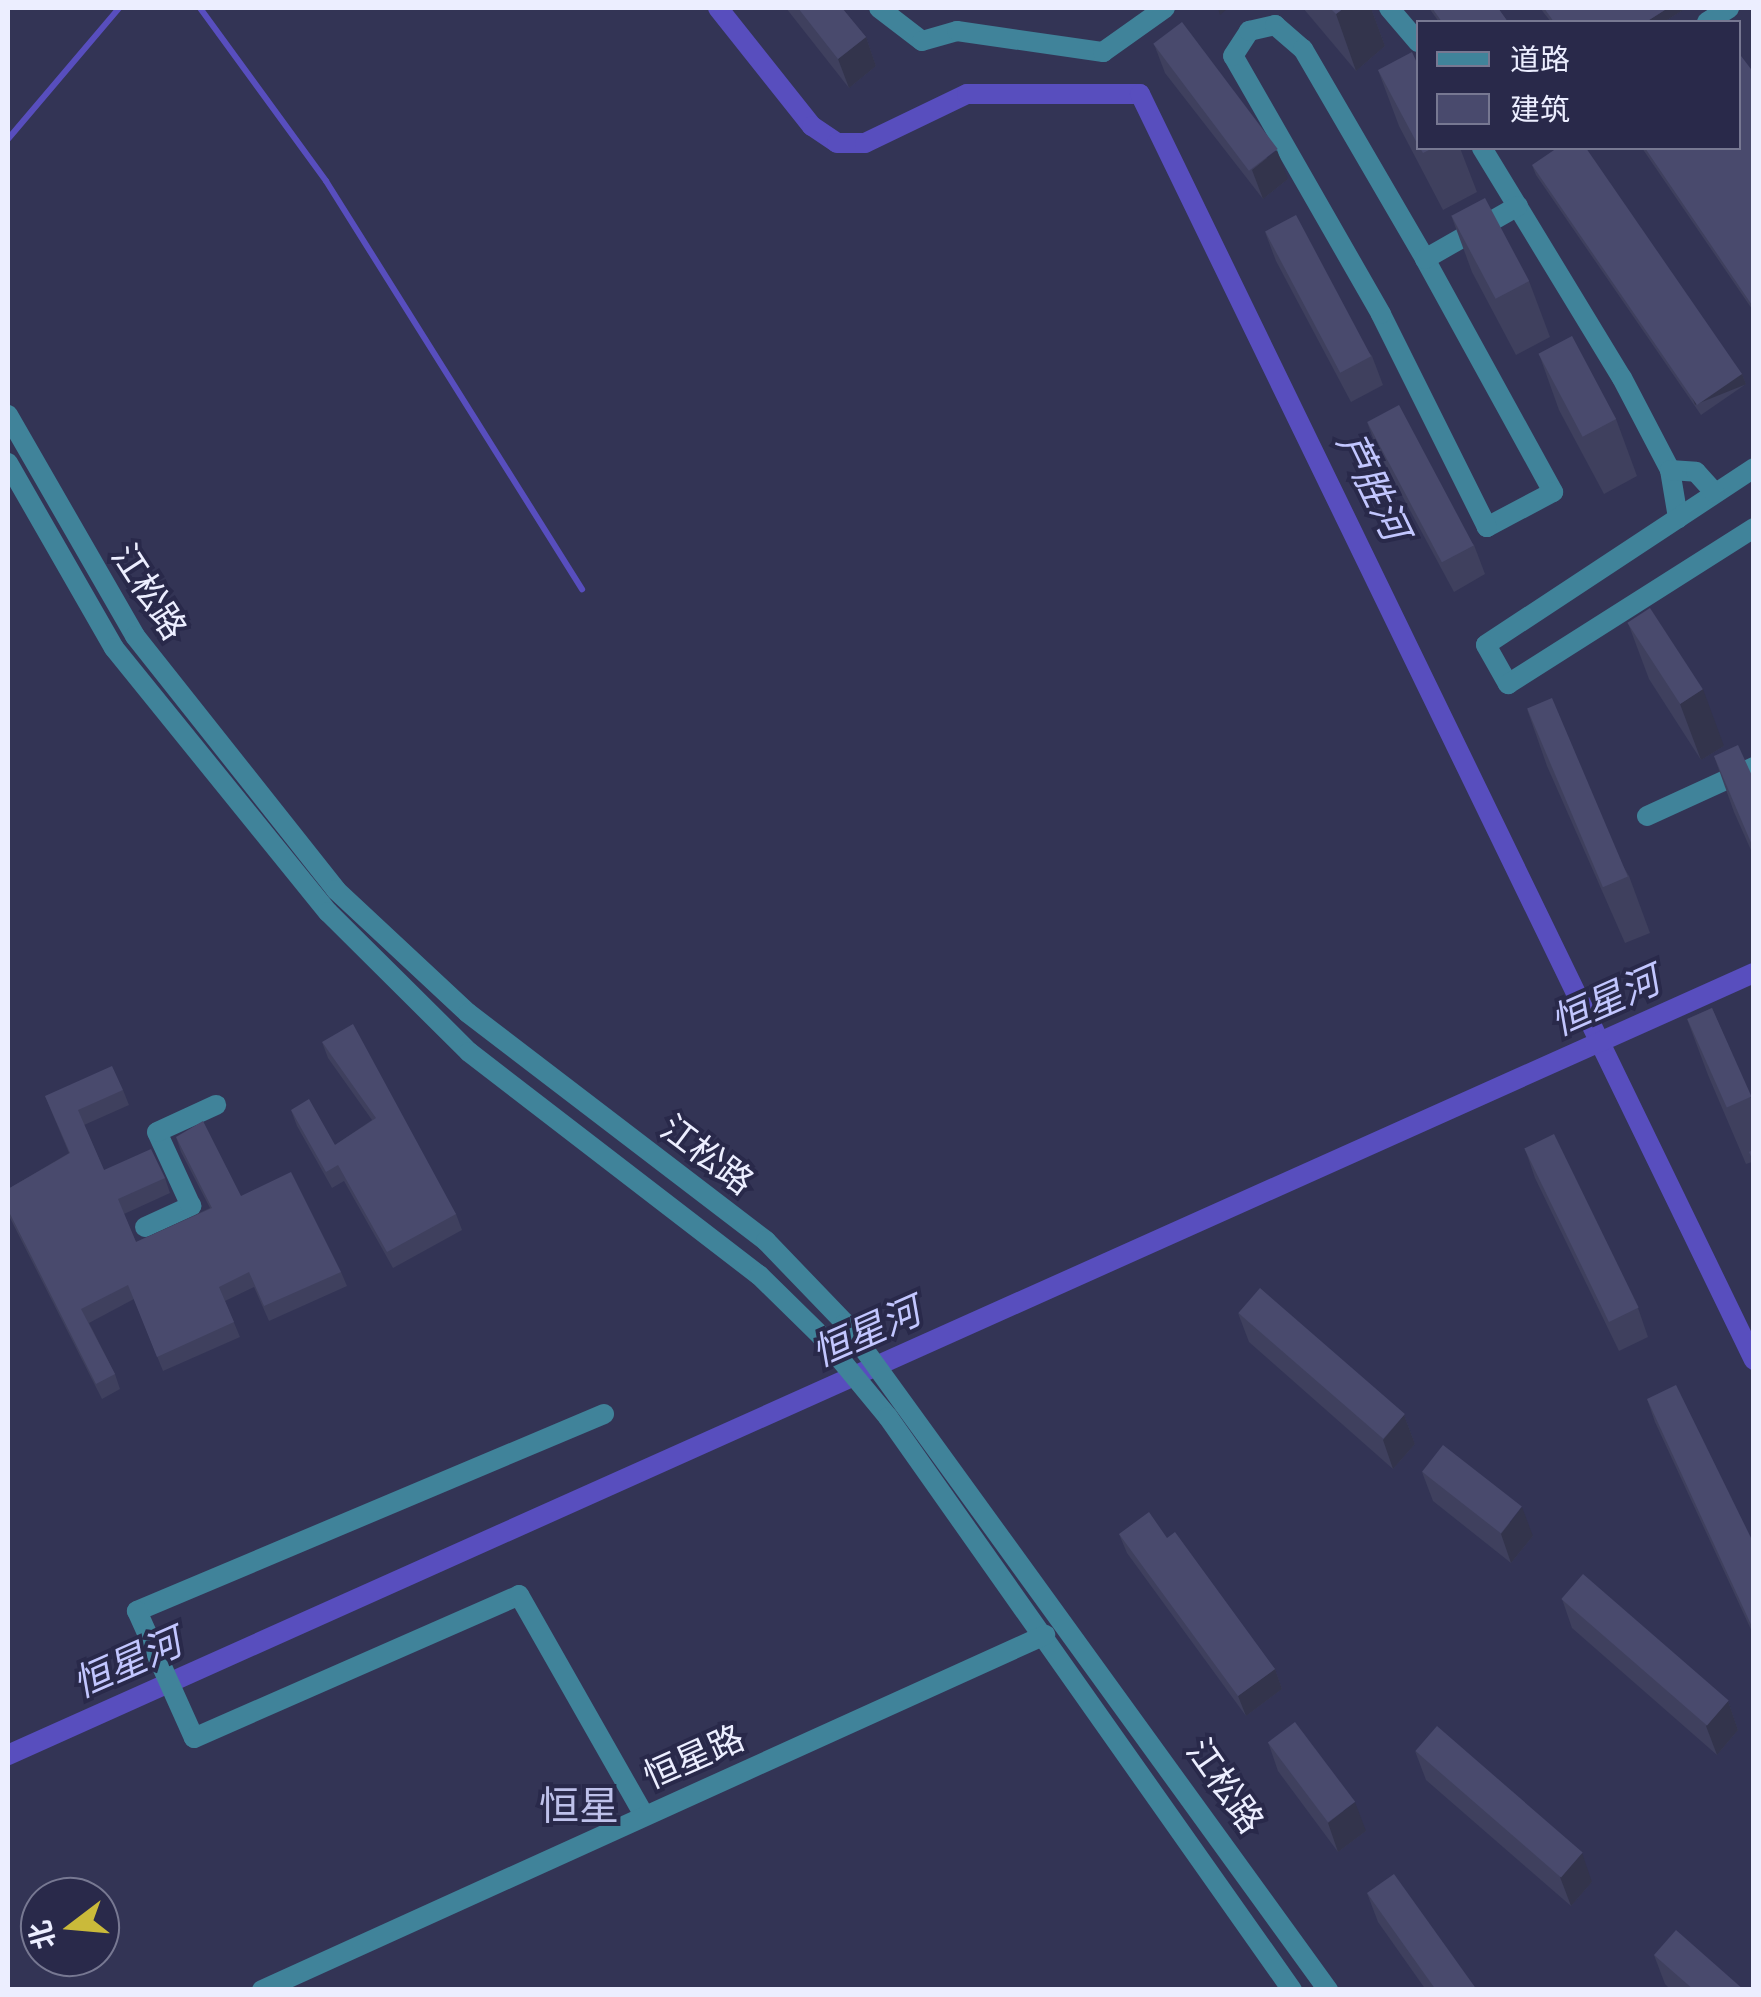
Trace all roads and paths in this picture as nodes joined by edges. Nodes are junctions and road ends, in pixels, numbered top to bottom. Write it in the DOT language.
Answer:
graph roads {
  1 [pos="878,8"];
  2 [pos="1165,8"];
  3 [pos="1390,8"];
  4 [pos="1416,40"];
  5 [pos="1491,150"];
  6 [pos="1518,206"];
  7 [pos="1425,258"];
  8 [pos="8,415"];
  9 [pos="14,468"];
  10 [pos="1754,468"];
  11 [pos="1670,470"];
  12 [pos="1716,493"];
  13 [pos="1678,518"];
  14 [pos="1754,528"];
  15 [pos="1754,767"];
  16 [pos="1647,816"];
  17 [pos="216,1105"];
  18 [pos="649,1152"];
  19 [pos="624,1174"];
  20 [pos="145,1226"];
  21 [pos="604,1414"];
  22 [pos="1045,1636"];
  23 [pos="644,1815"];
  24 [pos="262,1990"];
  25 [pos="1292,1990"];
  26 [pos="1328,1990"];
  1 -- 2 [label="street"];
  3 -- 4 [label="street"];
  5 -- 6 [label="street"];
  6 -- 7 [label="street"];
  6 -- 11 [label="street"];
  7 -- 7 [label="street"];
  8 -- 9 [label="street, 江松路"];
  9 -- 18 [label="street, 江松路"];
  9 -- 19 [label="street, 江松路"];
  10 -- 12 [label="street"];
  11 -- 12 [label="street"];
  11 -- 13 [label="street"];
  12 -- 13 [label="street"];
  13 -- 14 [label="street"];
  15 -- 16 [label="street"];
  17 -- 20 [label="street"];
  18 -- 19 [label="street"];
  18 -- 26 [label="street, 江松路"];
  19 -- 22 [label="street, 江松路"];
  21 -- 23 [label="street"];
  22 -- 23 [label="street, 恒星路"];
  22 -- 25 [label="street, 江松路"];
  23 -- 24 [label="street, 恒星路"];
}
